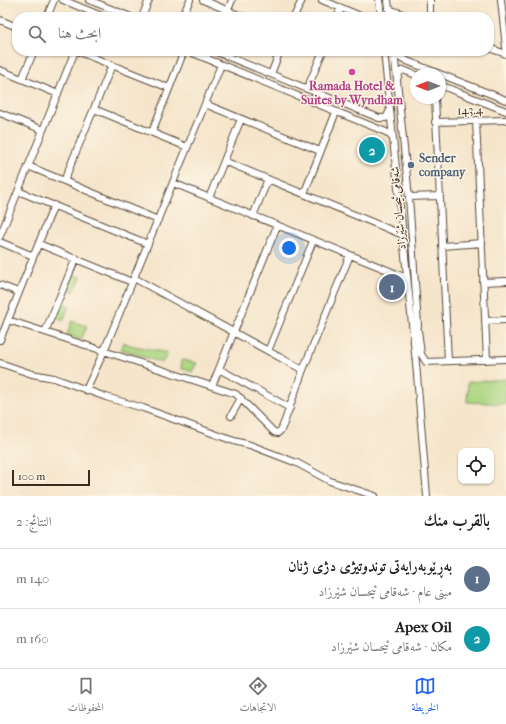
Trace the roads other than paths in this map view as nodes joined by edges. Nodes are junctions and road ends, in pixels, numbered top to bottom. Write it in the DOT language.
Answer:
graph roads {
  1 [pos="54,0"];
  2 [pos="63,0"];
  3 [pos="89,0"];
  4 [pos="150,0"];
  5 [pos="190,0"];
  6 [pos="203,0"];
  7 [pos="232,0"];
  8 [pos="302,0"];
  9 [pos="322,0"];
  10 [pos="379,0"];
  11 [pos="388,0"];
  12 [pos="430,0"];
  13 [pos="501,0"];
  14 [pos="341,8"];
  15 [pos="389,9"];
  16 [pos="228,10"];
  17 [pos="49,12"];
  18 [pos="86,12"];
  19 [pos="119,12"];
  20 [pos="144,12"];
  21 [pos="184,12"];
  22 [pos="232,12"];
  23 [pos="296,12"];
  24 [pos="339,12"];
  25 [pos="351,12"];
  26 [pos="380,12"];
  27 [pos="389,12"];
  28 [pos="397,12"];
  29 [pos="430,12"];
  30 [pos="0,20"];
  31 [pos="12,25"];
  32 [pos="506,48"];
  33 [pos="494,50"];
  34 [pos="506,54"];
  35 [pos="32,56"];
  36 [pos="74,56"];
  37 [pos="89,56"];
  38 [pos="182,56"];
  39 [pos="201,56"];
  40 [pos="226,56"];
  41 [pos="278,56"];
  42 [pos="321,56"];
  43 [pos="385,56"];
  44 [pos="395,56"];
  45 [pos="398,56"];
  46 [pos="206,58"];
  47 [pos="407,61"];
  48 [pos="112,65"];
  49 [pos="221,65"];
  50 [pos="0,70"];
  51 [pos="403,70"];
  52 [pos="410,73"];
  53 [pos="271,74"];
  54 [pos="22,79"];
  55 [pos="397,80"];
  56 [pos="446,87"];
  57 [pos="169,88"];
  58 [pos="307,89"];
  59 [pos="58,94"];
  60 [pos="506,100"];
  61 [pos="205,104"];
  62 [pos="435,104"];
  63 [pos="94,109"];
  64 [pos="390,109"];
  65 [pos="506,111"];
  66 [pos="336,112"];
  67 [pos="0,113"];
  68 [pos="379,118"];
  69 [pos="241,119"];
  70 [pos="476,120"];
  71 [pos="506,120"];
  72 [pos="435,122"];
  73 [pos="375,128"];
  74 [pos="43,130"];
  75 [pos="152,132"];
  76 [pos="393,139"];
  77 [pos="187,147"];
  78 [pos="320,151"];
  79 [pos="224,161"];
  80 [pos="28,166"];
  81 [pos="406,176"];
  82 [pos="397,177"];
  83 [pos="268,178"];
  84 [pos="64,181"];
  85 [pos="173,183"];
  86 [pos="18,191"];
  87 [pos="304,194"];
  88 [pos="439,196"];
  89 [pos="408,197"];
  90 [pos="209,198"];
  91 [pos="54,205"];
  92 [pos="253,216"];
  93 [pos="158,220"];
  94 [pos="277,226"];
  95 [pos="403,235"];
  96 [pos="0,236"];
  97 [pos="313,241"];
  98 [pos="0,242"];
  99 [pos="482,243"];
  100 [pos="39,244"];
  101 [pos="148,244"];
  102 [pos="442,246"];
  103 [pos="350,255"];
  104 [pos="33,256"];
  105 [pos="76,258"];
  106 [pos="407,278"];
  107 [pos="133,280"];
  108 [pos="506,281"];
  109 [pos="483,282"];
  110 [pos="0,285"];
  111 [pos="18,292"];
  112 [pos="8,320"];
  113 [pos="506,320"];
  114 [pos="485,321"];
  115 [pos="418,325"];
  116 [pos="45,332"];
  117 [pos="234,333"];
  118 [pos="413,339"];
  119 [pos="0,340"];
  120 [pos="104,351"];
  121 [pos="268,351"];
  122 [pos="506,359"];
  123 [pos="487,360"];
  124 [pos="448,361"];
  125 [pos="0,363"];
  126 [pos="219,369"];
  127 [pos="303,370"];
  128 [pos="212,386"];
  129 [pos="86,390"];
  130 [pos="241,398"];
  131 [pos="290,408"];
  132 [pos="231,416"];
  133 [pos="375,496"];
  134 [pos="427,496"];
  1 -- 17 [label="street"];
  2 -- 18 [label="street"];
  3 -- 19 [label="street"];
  4 -- 20 [label="street"];
  5 -- 21 [label="street"];
  6 -- 16 [label="street"];
  7 -- 16 [label="street"];
  8 -- 23 [label="street"];
  9 -- 14 [label="street"];
  10 -- 26 [label="street"];
  11 -- 15 [label="street"];
  12 -- 29 [label="street"];
  13 -- 32 [label="street"];
  14 -- 24 [label="street"];
  14 -- 25 [label="street"];
  15 -- 27 [label="street"];
  15 -- 28 [label="street"];
  16 -- 22 [label="street"];
  30 -- 31 [label="street"];
  33 -- 34 [label="street"];
  35 -- 54 [label="street"];
  36 -- 59 [label="street"];
  37 -- 48 [label="street"];
  38 -- 57 [label="street"];
  39 -- 46 [label="street"];
  40 -- 53 [label="street"];
  41 -- 53 [label="street"];
  42 -- 58 [label="street"];
  43 -- 64 [label="street, شەقامی ئیحسان شێرزاد"];
  44 -- 55 [label="street, شەقامی ئیحسان شێرزاد"];
  45 -- 47 [label="street"];
  46 -- 49 [label="street"];
  47 -- 51 [label="street"];
  47 -- 60 [label="street"];
  48 -- 57 [label="street"];
  48 -- 63 [label="street"];
  49 -- 61 [label="street"];
  49 -- 66 [label="street"];
  50 -- 54 [label="street"];
  51 -- 52 [label="street"];
  51 -- 55 [label="street"];
  53 -- 58 [label="street"];
  54 -- 59 [label="street"];
  55 -- 81 [label="street, شەقامی ئیحسان شێرزاد"];
  56 -- 65 [label="street"];
  57 -- 75 [label="street"];
  58 -- 68 [label="street"];
  59 -- 74 [label="street"];
  61 -- 69 [label="street"];
  61 -- 77 [label="street"];
  62 -- 72 [label="street"];
  63 -- 75 [label="street"];
  63 -- 84 [label="street"];
  64 -- 68 [label="street"];
  64 -- 76 [label="street, شەقامی ئیحسان شێرزاد"];
  66 -- 73 [label="street"];
  66 -- 78 [label="street"];
  67 -- 74 [label="street"];
  68 -- 73 [label="street"];
  69 -- 78 [label="street"];
  69 -- 79 [label="street"];
  70 -- 71 [label="street, 143.4"];
  70 -- 72 [label="street, 143.4"];
  70 -- 99 [label="street"];
  72 -- 88 [label="street"];
  73 -- 76 [label="street"];
  74 -- 80 [label="street"];
  75 -- 77 [label="street"];
  76 -- 82 [label="street, شەقامی ئیحسان شێرزاد"];
  77 -- 85 [label="street"];
  78 -- 87 [label="street"];
  79 -- 83 [label="street"];
  79 -- 90 [label="street"];
  80 -- 84 [label="street"];
  80 -- 86 [label="street"];
  81 -- 82 [label="street"];
  81 -- 89 [label="street, شەقامی ئیحسان شێرزاد"];
  82 -- 95 [label="street, شەقامی ئیحسان شێرزاد"];
  83 -- 87 [label="street"];
  83 -- 92 [label="street"];
  84 -- 93 [label="street"];
  85 -- 90 [label="street"];
  85 -- 93 [label="street"];
  86 -- 91 [label="street"];
  86 -- 96 [label="street"];
  87 -- 95 [label="street"];
  88 -- 89 [label="street"];
  88 -- 102 [label="street"];
  89 -- 115 [label="street, شەقامی ئیحسان شێرزاد"];
  90 -- 92 [label="street"];
  91 -- 100 [label="street"];
  91 -- 101 [label="street"];
  92 -- 94 [label="street"];
  93 -- 101 [label="street"];
  94 -- 97 [label="street"];
  94 -- 117 [label="street"];
  95 -- 106 [label="street, شەقامی ئیحسان شێرزاد"];
  97 -- 103 [label="street"];
  97 -- 121 [label="street"];
  98 -- 104 [label="street"];
  99 -- 102 [label="street"];
  99 -- 109 [label="street"];
  100 -- 104 [label="street"];
  100 -- 105 [label="street"];
  101 -- 107 [label="street"];
  102 -- 124 [label="street"];
  103 -- 106 [label="street"];
  103 -- 127 [label="street"];
  104 -- 111 [label="street"];
  105 -- 107 [label="street"];
  105 -- 116 [label="street"];
  106 -- 118 [label="street, شەقامی ئیحسان شێرزاد"];
  107 -- 117 [label="street"];
  107 -- 120 [label="street"];
  108 -- 109 [label="street"];
  109 -- 114 [label="street"];
  110 -- 111 [label="street"];
  111 -- 112 [label="street"];
  112 -- 116 [label="street"];
  112 -- 119 [label="street"];
  113 -- 114 [label="street"];
  114 -- 123 [label="street"];
  115 -- 118 [label="street, شەقامی ئیحسان شێرزاد"];
  115 -- 124 [label="street"];
  116 -- 120 [label="street"];
  117 -- 121 [label="street"];
  117 -- 126 [label="street"];
  118 -- 134 [label="street, شەقامی ئیحسان شێرزاد"];
  120 -- 128 [label="street"];
  120 -- 129 [label="street"];
  121 -- 127 [label="street"];
  122 -- 123 [label="street"];
  123 -- 124 [label="street"];
  125 -- 129 [label="street"];
  126 -- 128 [label="street"];
  126 -- 131 [label="street"];
  127 -- 131 [label="street"];
  128 -- 130 [label="street"];
  129 -- 133 [label="street"];
  130 -- 131 [label="street"];
  130 -- 132 [label="street"];
}
